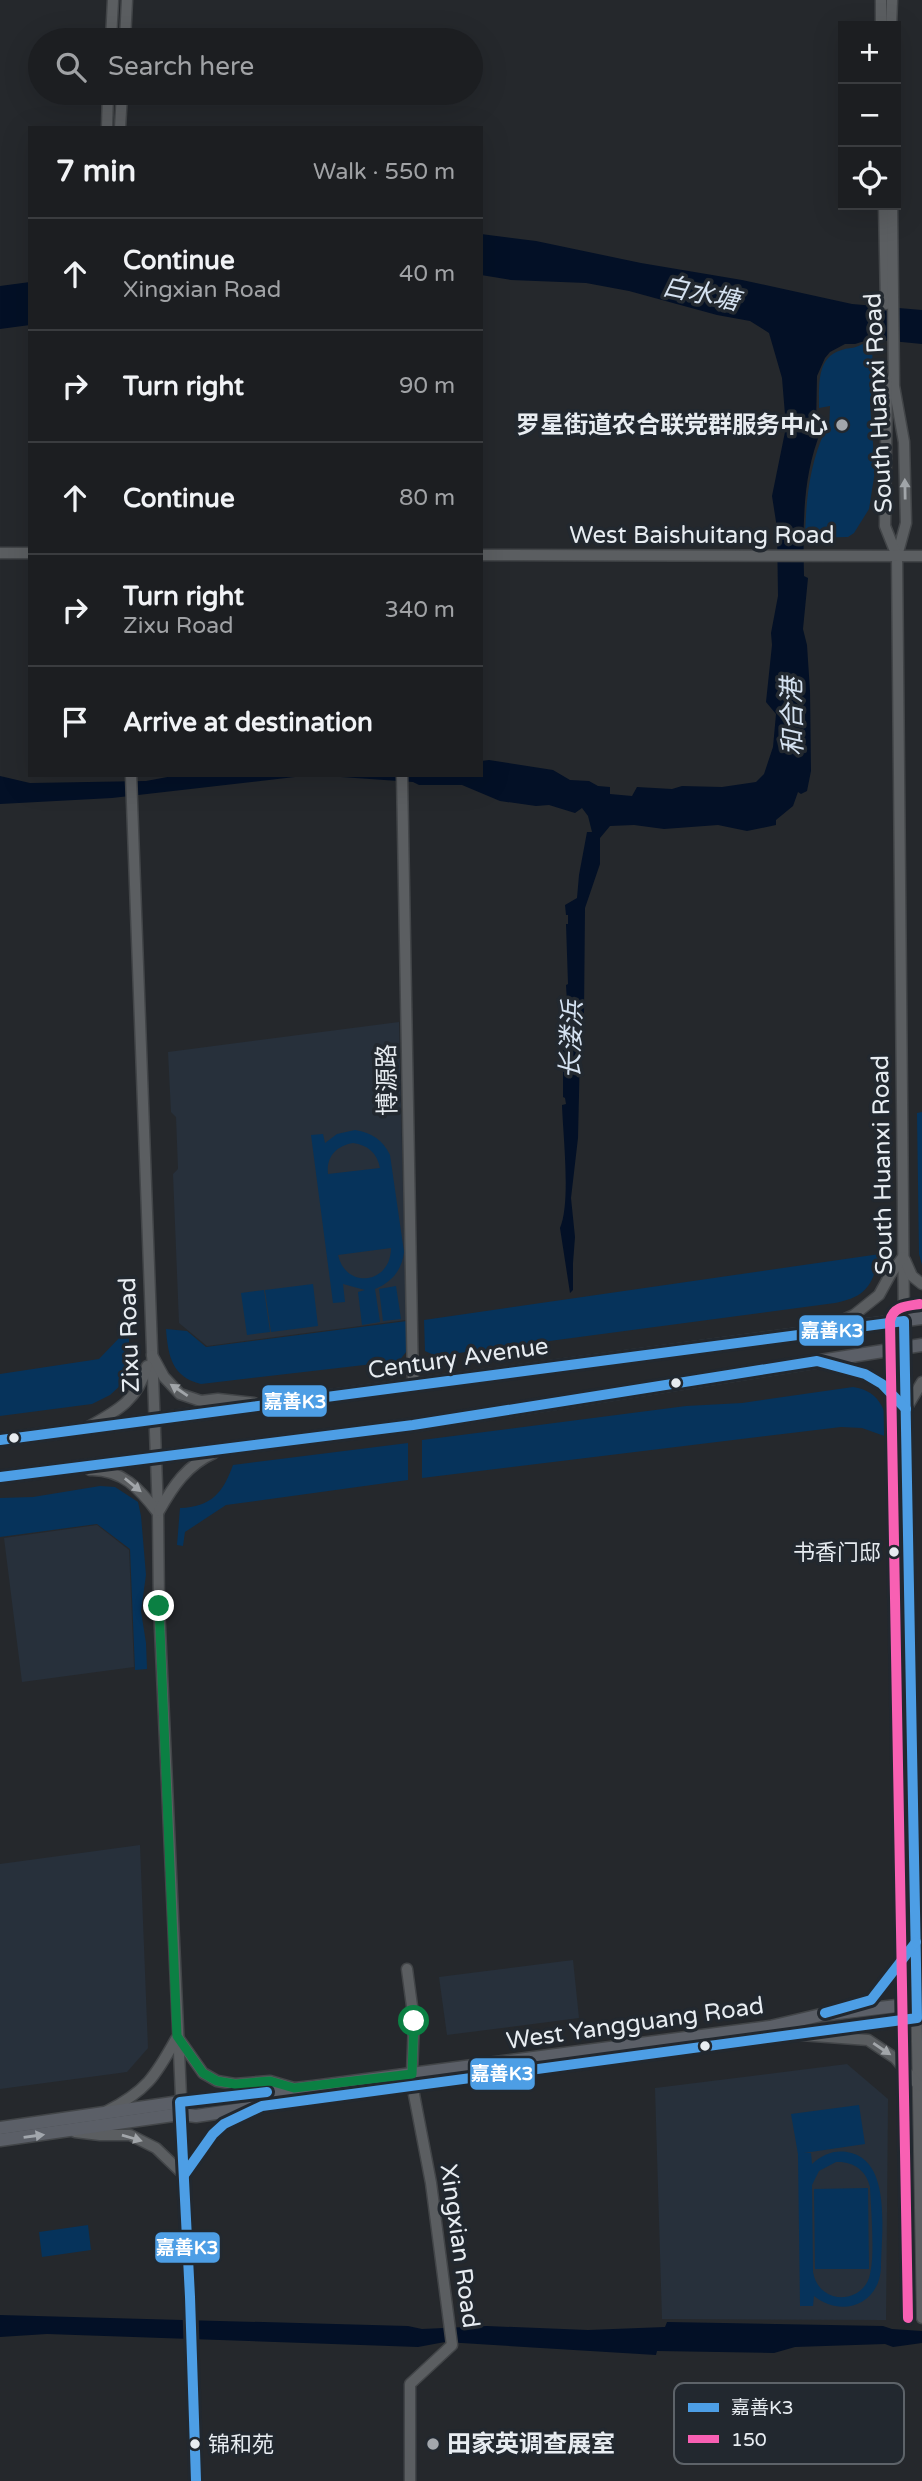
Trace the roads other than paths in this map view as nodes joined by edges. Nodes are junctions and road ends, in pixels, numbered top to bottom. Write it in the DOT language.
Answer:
graph roads {
  1 [pos="113,0"];
  2 [pos="127,0"];
  3 [pos="881,0"];
  4 [pos="891,0"];
  5 [pos="881,21"];
  6 [pos="891,21"];
  7 [pos="112,28"];
  8 [pos="126,28"];
  9 [pos="108,105"];
  10 [pos="121,105"];
  11 [pos="107,126"];
  12 [pos="120,126"];
  13 [pos="884,210"];
  14 [pos="892,210"];
  15 [pos="889,274"];
  16 [pos="891,386"];
  17 [pos="0,553"];
  18 [pos="28,553"];
  19 [pos="483,555"];
  20 [pos="897,556"];
  21 [pos="922,556"];
  22 [pos="131,777"];
  23 [pos="402,777"];
  24 [pos="903,1257"];
  25 [pos="922,1284"];
  26 [pos="922,1318"];
  27 [pos="904,1321"];
  28 [pos="813,1332"];
  29 [pos="922,1345"];
  30 [pos="905,1348"];
  31 [pos="151,1353"];
  32 [pos="817,1361"];
  33 [pos="922,1382"];
  34 [pos="413,1385"];
  35 [pos="269,1404"];
  36 [pos="906,1409"];
  37 [pos="153,1420"];
  38 [pos="86,1429"];
  39 [pos="0,1440"];
  40 [pos="220,1449"];
  41 [pos="155,1458"];
  42 [pos="51,1471"];
  43 [pos="0,1477"];
  44 [pos="158,1513"];
  45 [pos="916,1942"];
  46 [pos="922,1953"];
  47 [pos="407,1969"];
  48 [pos="919,2003"];
  49 [pos="821,2015"];
  50 [pos="920,2018"];
  51 [pos="792,2033"];
  52 [pos="177,2036"];
  53 [pos="412,2079"];
  54 [pos="920,2081"];
  55 [pos="294,2088"];
  56 [pos="262,2106"];
  57 [pos="180,2108"];
  58 [pos="102,2113"];
  59 [pos="0,2127"];
  60 [pos="68,2131"];
  61 [pos="0,2140"];
  62 [pos="184,2175"];
  63 [pos="922,2318"];
  64 [pos="196,2481"];
  65 [pos="410,2481"];
  1 -- 7 [label="street"];
  2 -- 8 [label="street"];
  3 -- 5 [label="street"];
  4 -- 6 [label="street"];
  9 -- 11 [label="street"];
  10 -- 12 [label="street"];
  13 -- 15 [label="street, South Huanxi Road"];
  14 -- 15 [label="street, South Huanxi Road"];
  15 -- 16 [label="street, South Huanxi Road"];
  16 -- 20 [label="street, South Huanxi Road"];
  20 -- 16 [label="street, South Huanxi Road, one-way"];
  17 -- 18 [label="street"];
  19 -- 20 [label="street, West Baishuitang Road"];
  20 -- 21 [label="street, West Baishuitang Road"];
  20 -- 24 [label="street, South Huanxi Road"];
  22 -- 31 [label="street, Zixu Road"];
  23 -- 34 [label="street, 博源路"];
  24 -- 25 [label="street"];
  24 -- 27 [label="street, South Huanxi Road"];
  24 -- 28 [label="street"];
  26 -- 27 [label="main road, Century Avenue"];
  27 -- 28 [label="main road, Century Avenue"];
  27 -- 30 [label="street, South Huanxi Road"];
  28 -- 34 [label="main road, Century Avenue"];
  29 -- 30 [label="main road"];
  30 -- 32 [label="main road"];
  30 -- 36 [label="street, South Huanxi Road"];
  35 -- 31 [label="street, one-way"];
  31 -- 37 [label="street, Zixu Road"];
  31 -- 38 [label="street"];
  32 -- 36 [label="street"];
  32 -- 40 [label="main road"];
  33 -- 36 [label="street"];
  34 -- 35 [label="main road, Century Avenue"];
  35 -- 37 [label="main road, Century Avenue"];
  36 -- 45 [label="street, South Huanxi Road"];
  37 -- 38 [label="main road, Century Avenue"];
  37 -- 41 [label="street, Zixu Road"];
  38 -- 39 [label="main road, Century Avenue"];
  40 -- 41 [label="main road"];
  40 -- 44 [label="street"];
  41 -- 42 [label="main road"];
  41 -- 44 [label="street, Zixu Road"];
  42 -- 43 [label="main road"];
  42 -- 44 [label="street, one-way"];
  44 -- 52 [label="street, Zixu Road"];
  45 -- 46 [label="street"];
  45 -- 48 [label="street, South Huanxi Road"];
  45 -- 49 [label="street"];
  47 -- 53 [label="street, Xingxian Road"];
  48 -- 49 [label="main road, West Yangguang Road"];
  48 -- 50 [label="street, South Huanxi Road"];
  49 -- 53 [label="main road, West Yangguang Road"];
  50 -- 51 [label="main road, West Yangguang Road"];
  50 -- 54 [label="street, South Huanxi Road"];
  51 -- 53 [label="main road, West Yangguang Road"];
  51 -- 54 [label="street, one-way"];
  52 -- 55 [label="street"];
  52 -- 57 [label="street, Zixu Road"];
  52 -- 58 [label="street"];
  53 -- 55 [label="main road, West Yangguang Road"];
  53 -- 56 [label="main road, West Yangguang Road"];
  53 -- 65 [label="street, Xingxian Road"];
  54 -- 63 [label="street, South Huanxi Road"];
  55 -- 57 [label="main road, West Yangguang Road"];
  56 -- 57 [label="main road, West Yangguang Road"];
  56 -- 62 [label="street"];
  57 -- 58 [label="main road, West Yangguang Road"];
  57 -- 60 [label="main road, West Yangguang Road"];
  57 -- 62 [label="street, Zixu Road"];
  58 -- 59 [label="main road, West Yangguang Road"];
  61 -- 60 [label="main road, West Yangguang Road, one-way"];
  60 -- 62 [label="street, one-way"];
  62 -- 64 [label="street, Zixu Road"];
}
